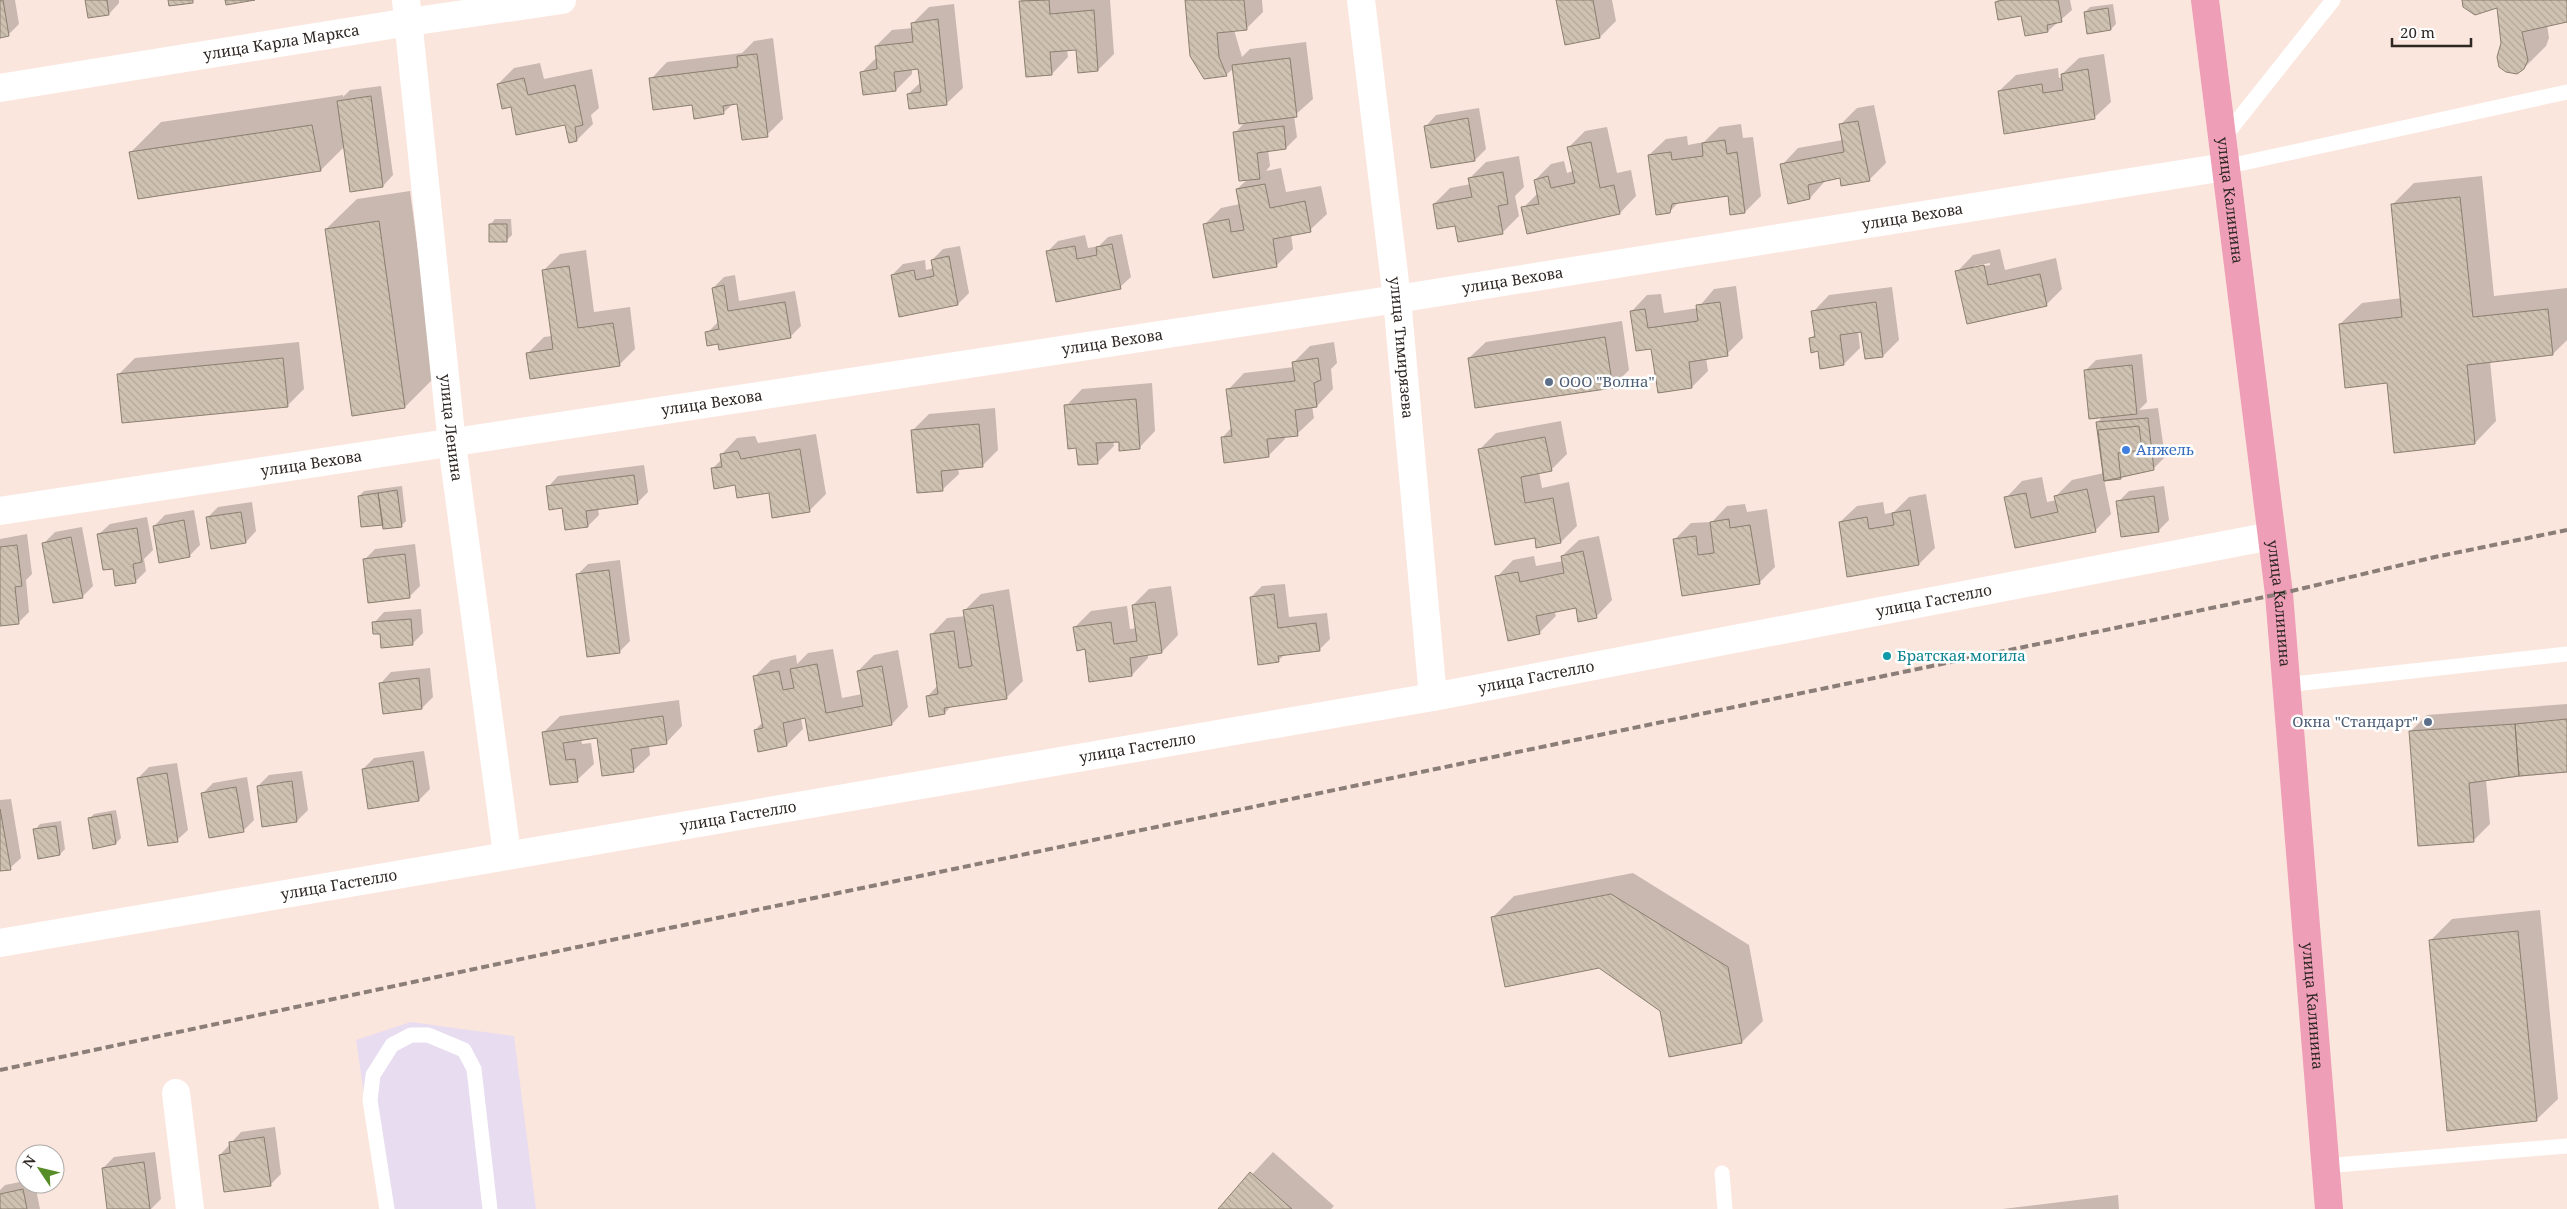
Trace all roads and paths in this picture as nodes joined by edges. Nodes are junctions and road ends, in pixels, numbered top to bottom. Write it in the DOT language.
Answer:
graph roads {
  1 [pos="562,0"];
  2 [pos="1361,0"];
  3 [pos="2205,0"];
  4 [pos="2333,0"];
  5 [pos="407,11"];
  6 [pos="0,88"];
  7 [pos="2567,92"];
  8 [pos="2223,154"];
  9 [pos="1397,299"];
  10 [pos="452,444"];
  11 [pos="0,511"];
  12 [pos="2271,536"];
  13 [pos="2567,654"];
  14 [pos="2285,685"];
  15 [pos="1433,696"];
  16 [pos="507,854"];
  17 [pos="0,943"];
  18 [pos="176,1093"];
  19 [pos="2567,1146"];
  20 [pos="2324,1166"];
  21 [pos="1722,1173"];
  22 [pos="190,1209"];
  23 [pos="387,1209"];
  24 [pos="490,1209"];
  25 [pos="1725,1209"];
  26 [pos="2329,1209"];
  1 -- 5 [label="street, улица Карла Маркса"];
  2 -- 9 [label="street, улица Тимирязева"];
  3 -- 8 [label="main road, улица Калинина"];
  4 -- 8 [label="lane"];
  5 -- 6 [label="street, улица Карла Маркса"];
  5 -- 10 [label="street, улица Ленина"];
  7 -- 8 [label="lane"];
  8 -- 9 [label="street, улица Вехова"];
  8 -- 12 [label="main road, улица Калинина"];
  9 -- 10 [label="street, улица Вехова"];
  9 -- 15 [label="street, улица Тимирязева"];
  10 -- 11 [label="street, улица Вехова"];
  10 -- 16 [label="street, улица Ленина"];
  12 -- 14 [label="main road, улица Калинина"];
  12 -- 15 [label="street, улица Гастелло"];
  13 -- 14 [label="lane"];
  14 -- 20 [label="main road, улица Калинина"];
  15 -- 16 [label="street, улица Гастелло"];
  16 -- 17 [label="street, улица Гастелло"];
  18 -- 22 [label="street"];
  19 -- 20 [label="lane"];
  20 -- 26 [label="main road, улица Калинина"];
  21 -- 25 [label="lane"];
  23 -- 24 [label="lane"];
}
